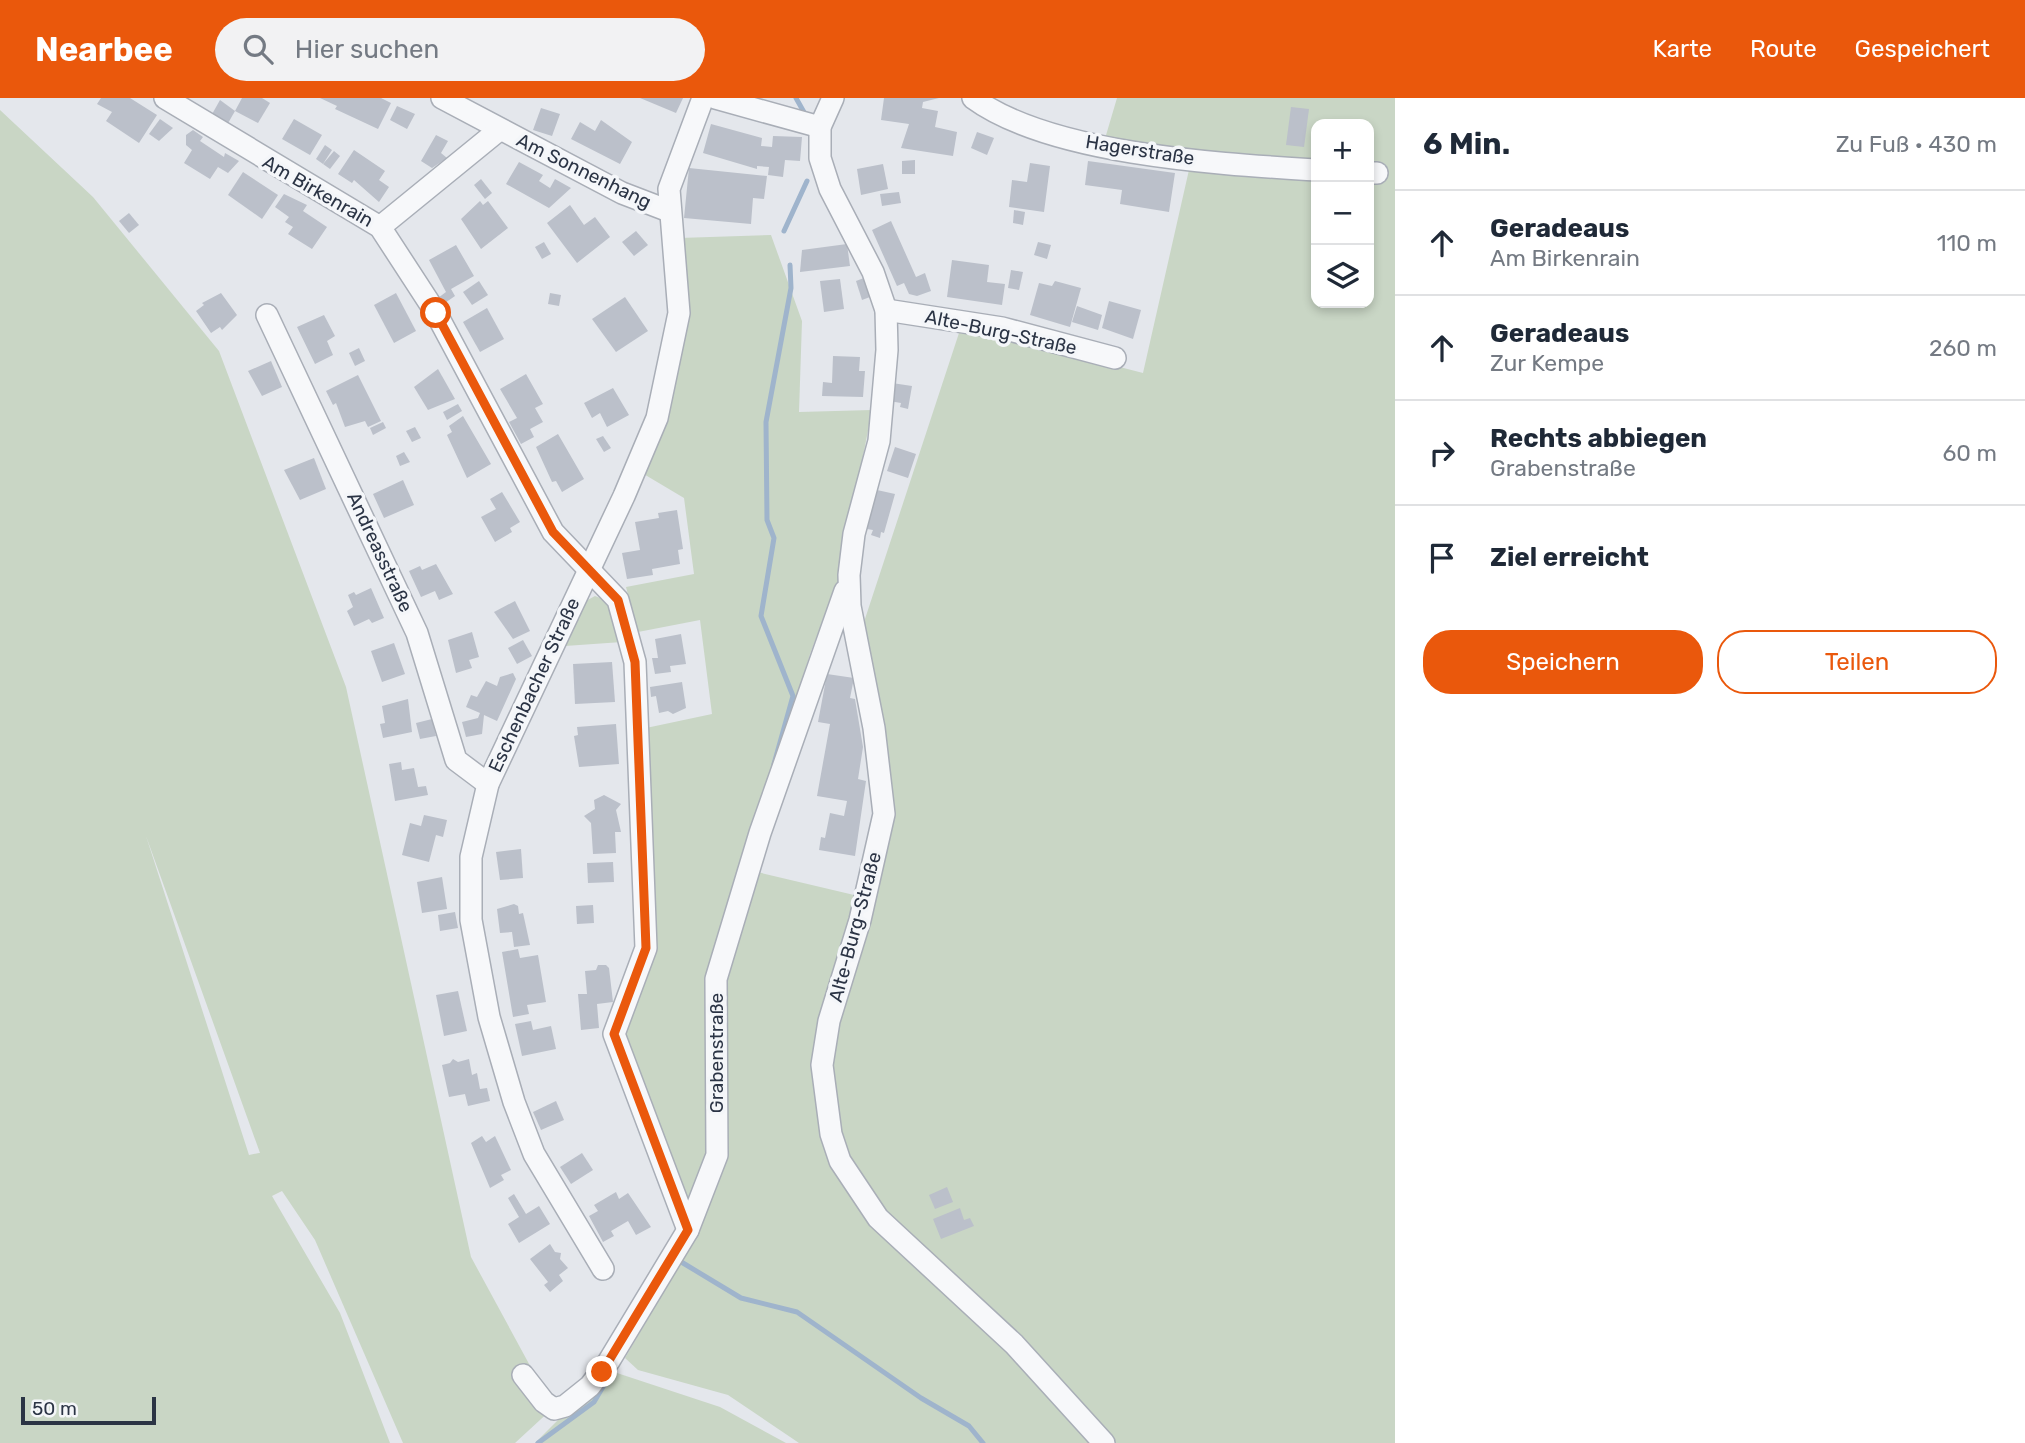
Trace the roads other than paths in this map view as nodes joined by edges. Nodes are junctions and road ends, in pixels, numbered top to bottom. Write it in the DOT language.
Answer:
graph roads {
  1 [pos="165,98"];
  2 [pos="442,98"];
  3 [pos="703,98"];
  4 [pos="715,98"];
  5 [pos="833,98"];
  6 [pos="973,98"];
  7 [pos="820,127"];
  8 [pos="499,130"];
  9 [pos="1311,170"];
  10 [pos="669,211"];
  11 [pos="380,227"];
  12 [pos="886,310"];
  13 [pos="267,316"];
  14 [pos="1115,358"];
  15 [pos="588,568"];
  16 [pos="849,575"];
  17 [pos="488,784"];
  18 [pos="688,1230"];
  19 [pos="603,1269"];
  20 [pos="523,1376"];
  21 [pos="1104,1443"];
  1 -- 11 [label="street, Am Birkenrain"];
  2 -- 8 [label="street, Am Sonnenhang"];
  3 -- 10 [label="street, Eschenbacher Straße"];
  4 -- 7 [label="street"];
  5 -- 7 [label="street, Alte-Burg-Straße"];
  6 -- 9 [label="street, Hagerstraße"];
  7 -- 12 [label="street, Alte-Burg-Straße"];
  8 -- 10 [label="street, Am Sonnenhang"];
  8 -- 11 [label="street, Am Sonnenhang"];
  10 -- 15 [label="street, Eschenbacher Straße"];
  11 -- 15 [label="street, Am Birkenrain"];
  12 -- 14 [label="street, Alte-Burg-Straße"];
  12 -- 16 [label="street, Alte-Burg-Straße"];
  13 -- 17 [label="street, Andreasstraße"];
  15 -- 17 [label="street, Eschenbacher Straße"];
  15 -- 18 [label="street, Am Birkenrain"];
  16 -- 18 [label="street, Grabenstraße"];
  16 -- 21 [label="street, Alte-Burg-Straße"];
  17 -- 19 [label="street, Eschenbacher Straße"];
  18 -- 20 [label="street, Grabenstraße"];
}
